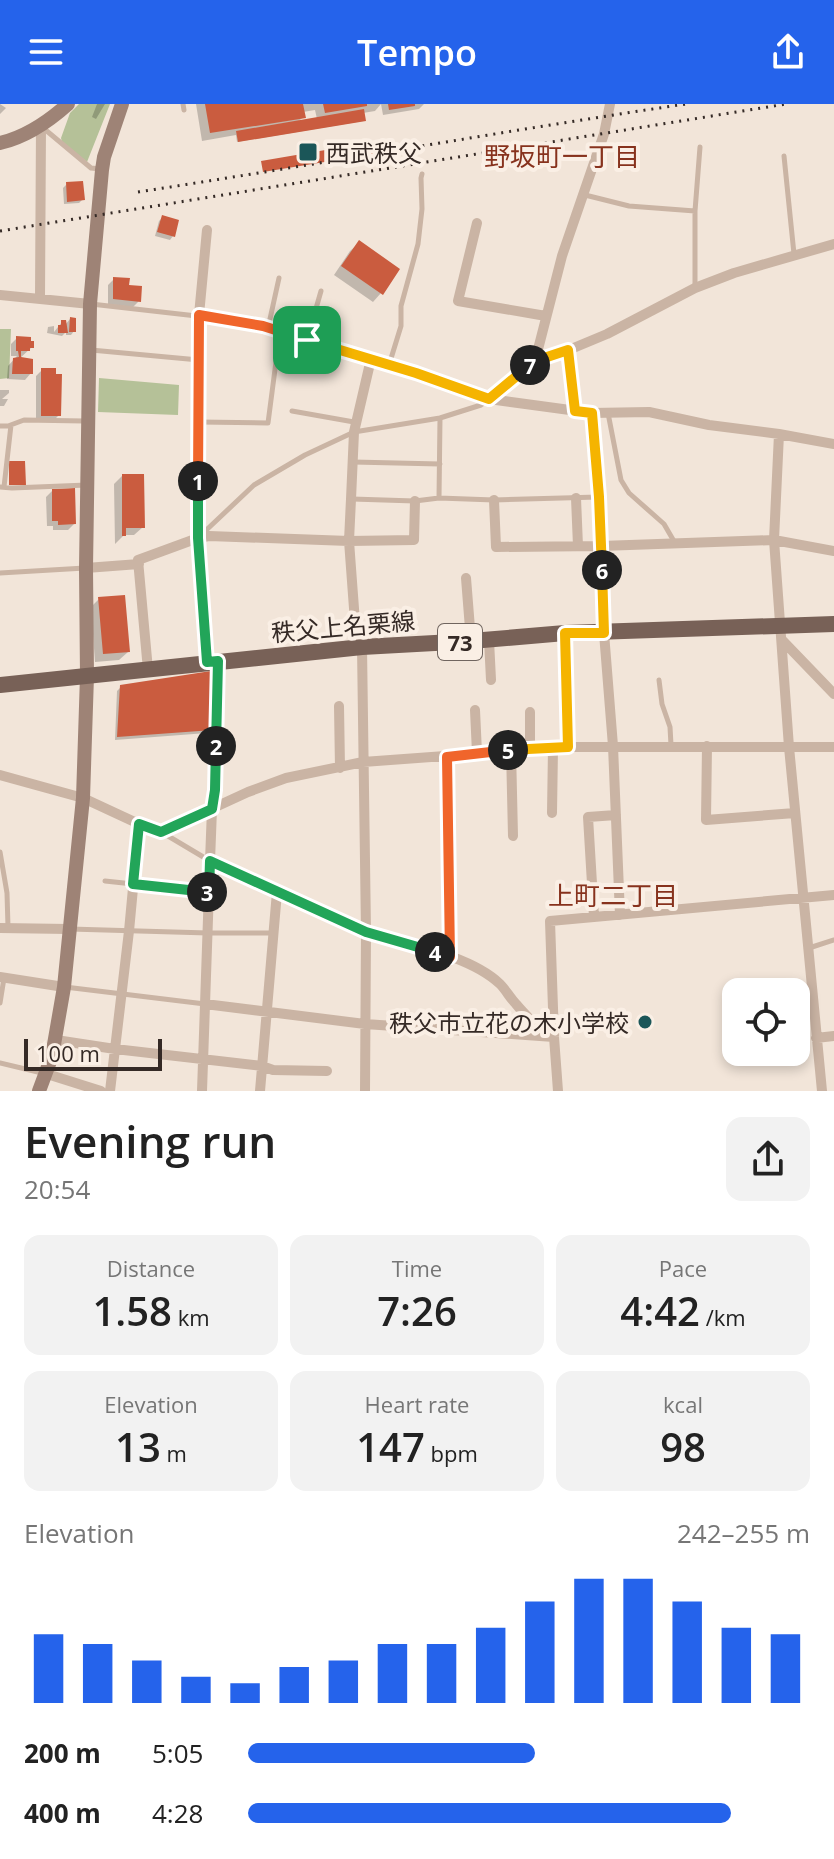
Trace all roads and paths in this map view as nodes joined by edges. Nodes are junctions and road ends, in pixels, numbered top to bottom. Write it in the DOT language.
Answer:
graph roads {
  1 [pos="68,104"];
  2 [pos="122,104"];
  3 [pos="610,104"];
  4 [pos="41,126"];
  5 [pos="0,143"];
  6 [pos="700,147"];
  7 [pos="784,156"];
  8 [pos="102,170"];
  9 [pos="422,174"];
  10 [pos="584,195"];
  11 [pos="695,211"];
  12 [pos="477,223"];
  13 [pos="207,230"];
  14 [pos="834,244"];
  15 [pos="794,255"];
  16 [pos="279,278"];
  17 [pos="695,288"];
  18 [pos="321,291"];
  19 [pos="0,295"];
  20 [pos="40,298"];
  21 [pos="90,304"];
  22 [pos="199,315"];
  23 [pos="546,316"];
  24 [pos="268,328"];
  25 [pos="307,340"];
  26 [pos="90,350"];
  27 [pos="568,350"];
  28 [pos="277,354"];
  29 [pos="371,359"];
  30 [pos="199,360"];
  31 [pos="535,361"];
  32 [pos="389,365"];
  33 [pos="489,399"];
  34 [pos="292,411"];
  35 [pos="575,411"];
  36 [pos="592,413"];
  37 [pos="608,413"];
  38 [pos="440,418"];
  39 [pos="89,421"];
  40 [pos="198,422"];
  41 [pos="11,425"];
  42 [pos="0,426"];
  43 [pos="355,427"];
  44 [pos="779,434"];
  45 [pos="834,444"];
  46 [pos="353,462"];
  47 [pos="440,464"];
  48 [pos="88,485"];
  49 [pos="2,487"];
  50 [pos="599,497"];
  51 [pos="439,498"];
  52 [pos="576,498"];
  53 [pos="351,499"];
  54 [pos="494,500"];
  55 [pos="415,501"];
  56 [pos="198,538"];
  57 [pos="774,540"];
  58 [pos="349,541"];
  59 [pos="676,544"];
  60 [pos="578,546"];
  61 [pos="601,546"];
  62 [pos="834,551"];
  63 [pos="139,564"];
  64 [pos="86,568"];
  65 [pos="0,573"];
  66 [pos="466,578"];
  67 [pos="834,624"];
  68 [pos="565,633"];
  69 [pos="604,633"];
  70 [pos="782,633"];
  71 [pos="489,640"];
  72 [pos="471,641"];
  73 [pos="359,648"];
  74 [pos="212,661"];
  75 [pos="148,670"];
  76 [pos="87,676"];
  77 [pos="491,680"];
  78 [pos="659,680"];
  79 [pos="0,685"];
  80 [pos="834,694"];
  81 [pos="339,706"];
  82 [pos="475,710"];
  83 [pos="530,712"];
  84 [pos="613,746"];
  85 [pos="671,746"];
  86 [pos="707,746"];
  87 [pos="568,747"];
  88 [pos="789,747"];
  89 [pos="834,747"];
  90 [pos="553,748"];
  91 [pos="530,749"];
  92 [pos="511,750"];
  93 [pos="477,753"];
  94 [pos="447,757"];
  95 [pos="363,762"];
  96 [pos="340,768"];
  97 [pos="0,775"];
  98 [pos="83,798"];
  99 [pos="212,809"];
  100 [pos="552,813"];
  101 [pos="795,813"];
  102 [pos="616,815"];
  103 [pos="139,824"];
  104 [pos="161,832"];
  105 [pos="513,836"];
  106 [pos="0,852"];
  107 [pos="210,861"];
  108 [pos="105,881"];
  109 [pos="133,884"];
  110 [pos="209,892"];
  111 [pos="277,892"];
  112 [pos="834,895"];
  113 [pos="803,898"];
  114 [pos="620,915"];
  115 [pos="594,917"];
  116 [pos="4,928"];
  117 [pos="69,929"];
  118 [pos="129,931"];
  119 [pos="366,932"];
  120 [pos="208,933"];
  121 [pos="274,933"];
  122 [pos="834,940"];
  123 [pos="808,949"];
  124 [pos="450,957"];
  125 [pos="2,978"];
  126 [pos="64,987"];
  127 [pos="121,994"];
  128 [pos="0,1003"];
  129 [pos="205,1004"];
  130 [pos="268,1012"];
  131 [pos="365,1024"];
  132 [pos="834,1036"];
  133 [pos="550,1037"];
  134 [pos="816,1038"];
  135 [pos="56,1040"];
  136 [pos="115,1049"];
  137 [pos="203,1060"];
  138 [pos="0,1063"];
  139 [pos="262,1066"];
  140 [pos="327,1071"];
  141 [pos="47,1074"];
  142 [pos="39,1091"];
  143 [pos="101,1091"];
  144 [pos="110,1091"];
  145 [pos="202,1091"];
  146 [pos="260,1091"];
  147 [pos="365,1091"];
  148 [pos="558,1091"];
  149 [pos="822,1091"];
  1 -- 4 [label="street"];
  2 -- 8 [label="street"];
  3 -- 10 [label="street"];
  4 -- 5 [label="street"];
  4 -- 8 [label="lane"];
  4 -- 20 [label="street"];
  6 -- 11 [label="lane"];
  7 -- 15 [label="lane"];
  8 -- 21 [label="street"];
  9 -- 32 [label="lane"];
  10 -- 11 [label="lane"];
  10 -- 23 [label="street"];
  11 -- 17 [label="lane"];
  12 -- 23 [label="street"];
  13 -- 22 [label="street"];
  14 -- 15 [label="street"];
  15 -- 17 [label="street"];
  16 -- 24 [label="lane"];
  17 -- 27 [label="street"];
  18 -- 25 [label="lane"];
  19 -- 20 [label="street"];
  20 -- 21 [label="street"];
  21 -- 22 [label="lane"];
  21 -- 26 [label="street"];
  22 -- 24 [label="lane"];
  22 -- 30 [label="street"];
  23 -- 31 [label="street"];
  24 -- 25 [label="lane"];
  25 -- 29 [label="lane"];
  26 -- 30 [label="lane"];
  26 -- 39 [label="street"];
  27 -- 31 [label="street"];
  27 -- 35 [label="lane"];
  28 -- 40 [label="lane"];
  29 -- 32 [label="lane"];
  29 -- 43 [label="street"];
  30 -- 40 [label="street"];
  31 -- 33 [label="street"];
  32 -- 33 [label="lane"];
  33 -- 35 [label="street"];
  33 -- 38 [label="lane"];
  34 -- 43 [label="lane"];
  35 -- 36 [label="street"];
  36 -- 37 [label="street"];
  36 -- 50 [label="street"];
  37 -- 44 [label="street"];
  37 -- 59 [label="lane"];
  38 -- 43 [label="lane"];
  38 -- 47 [label="lane"];
  39 -- 41 [label="lane"];
  39 -- 48 [label="street"];
  40 -- 56 [label="street"];
  41 -- 42 [label="lane"];
  41 -- 49 [label="lane"];
  43 -- 46 [label="street"];
  43 -- 56 [label="lane"];
  44 -- 45 [label="street"];
  44 -- 57 [label="street"];
  46 -- 47 [label="lane"];
  46 -- 53 [label="street"];
  47 -- 51 [label="lane"];
  48 -- 49 [label="lane"];
  48 -- 64 [label="street"];
  50 -- 52 [label="lane"];
  50 -- 61 [label="street"];
  51 -- 54 [label="lane"];
  51 -- 55 [label="lane"];
  52 -- 54 [label="lane"];
  52 -- 60 [label="street"];
  53 -- 55 [label="lane"];
  53 -- 58 [label="street"];
  54 -- 60 [label="street"];
  55 -- 58 [label="street"];
  56 -- 58 [label="street"];
  56 -- 63 [label="street"];
  56 -- 74 [label="street"];
  57 -- 59 [label="street"];
  57 -- 62 [label="street"];
  57 -- 70 [label="street"];
  58 -- 73 [label="street"];
  59 -- 61 [label="street"];
  60 -- 61 [label="street"];
  61 -- 69 [label="street"];
  63 -- 64 [label="street"];
  63 -- 75 [label="street"];
  64 -- 65 [label="lane"];
  64 -- 76 [label="street"];
  66 -- 72 [label="street"];
  67 -- 70 [label="main road, 秩父上名栗線 / 73"];
  68 -- 69 [label="main road, 秩父上名栗線 / 73"];
  68 -- 71 [label="main road, 秩父上名栗線 / 73"];
  68 -- 87 [label="street"];
  69 -- 70 [label="main road, 秩父上名栗線 / 73"];
  69 -- 84 [label="street"];
  70 -- 80 [label="street"];
  70 -- 88 [label="street"];
  71 -- 72 [label="main road, 秩父上名栗線 / 73"];
  71 -- 77 [label="street"];
  72 -- 73 [label="main road, 秩父上名栗線 / 73"];
  73 -- 74 [label="main road, 秩父上名栗線 / 73"];
  73 -- 95 [label="street"];
  74 -- 75 [label="main road, 秩父上名栗線 / 73"];
  74 -- 99 [label="street"];
  75 -- 76 [label="main road, 秩父上名栗線 / 73"];
  76 -- 79 [label="main road, 秩父上名栗線 / 73"];
  76 -- 98 [label="street"];
  78 -- 85 [label="lane"];
  81 -- 96 [label="street"];
  82 -- 93 [label="street"];
  83 -- 91 [label="street"];
  84 -- 85 [label="street"];
  84 -- 87 [label="street"];
  84 -- 102 [label="street"];
  85 -- 86 [label="street"];
  86 -- 88 [label="street"];
  86 -- 101 [label="street"];
  87 -- 90 [label="street"];
  88 -- 89 [label="street"];
  88 -- 101 [label="street"];
  90 -- 91 [label="street"];
  90 -- 100 [label="street"];
  91 -- 92 [label="street"];
  92 -- 93 [label="street"];
  92 -- 105 [label="street"];
  93 -- 94 [label="street"];
  94 -- 95 [label="street"];
  94 -- 124 [label="street"];
  95 -- 96 [label="street"];
  95 -- 119 [label="street"];
  96 -- 99 [label="street"];
  97 -- 98 [label="street"];
  98 -- 103 [label="street"];
  98 -- 117 [label="street"];
  99 -- 104 [label="street"];
  99 -- 107 [label="street"];
  101 -- 113 [label="street"];
  102 -- 114 [label="street"];
  102 -- 115 [label="street"];
  103 -- 104 [label="street"];
  103 -- 109 [label="street"];
  104 -- 107 [label="lane"];
  106 -- 116 [label="lane"];
  107 -- 110 [label="street"];
  107 -- 111 [label="lane"];
  108 -- 109 [label="lane"];
  109 -- 110 [label="lane"];
  109 -- 118 [label="street"];
  110 -- 120 [label="street"];
  111 -- 119 [label="lane"];
  111 -- 121 [label="street"];
  112 -- 113 [label="street"];
  113 -- 114 [label="street"];
  113 -- 123 [label="street"];
  114 -- 115 [label="street"];
  115 -- 133 [label="street"];
  116 -- 117 [label="street"];
  117 -- 118 [label="lane"];
  117 -- 126 [label="street"];
  118 -- 120 [label="lane"];
  118 -- 127 [label="street"];
  119 -- 124 [label="street"];
  119 -- 131 [label="street"];
  120 -- 121 [label="lane"];
  120 -- 129 [label="street"];
  121 -- 130 [label="street"];
  122 -- 123 [label="lane"];
  123 -- 134 [label="street"];
  124 -- 133 [label="street"];
  125 -- 126 [label="street"];
  125 -- 128 [label="lane"];
  126 -- 127 [label="lane"];
  126 -- 135 [label="street"];
  127 -- 129 [label="lane"];
  127 -- 136 [label="street"];
  129 -- 130 [label="street"];
  129 -- 137 [label="street"];
  130 -- 131 [label="street"];
  130 -- 139 [label="street"];
  131 -- 133 [label="street"];
  131 -- 147 [label="street"];
  132 -- 134 [label="street"];
  133 -- 148 [label="street"];
  134 -- 149 [label="street"];
  135 -- 136 [label="street"];
  135 -- 141 [label="street"];
  136 -- 137 [label="street"];
  136 -- 144 [label="street"];
  137 -- 139 [label="street"];
  137 -- 145 [label="street"];
  138 -- 141 [label="lane"];
  139 -- 140 [label="street"];
  139 -- 146 [label="street"];
  141 -- 142 [label="street"];
  141 -- 143 [label="street"];
}
